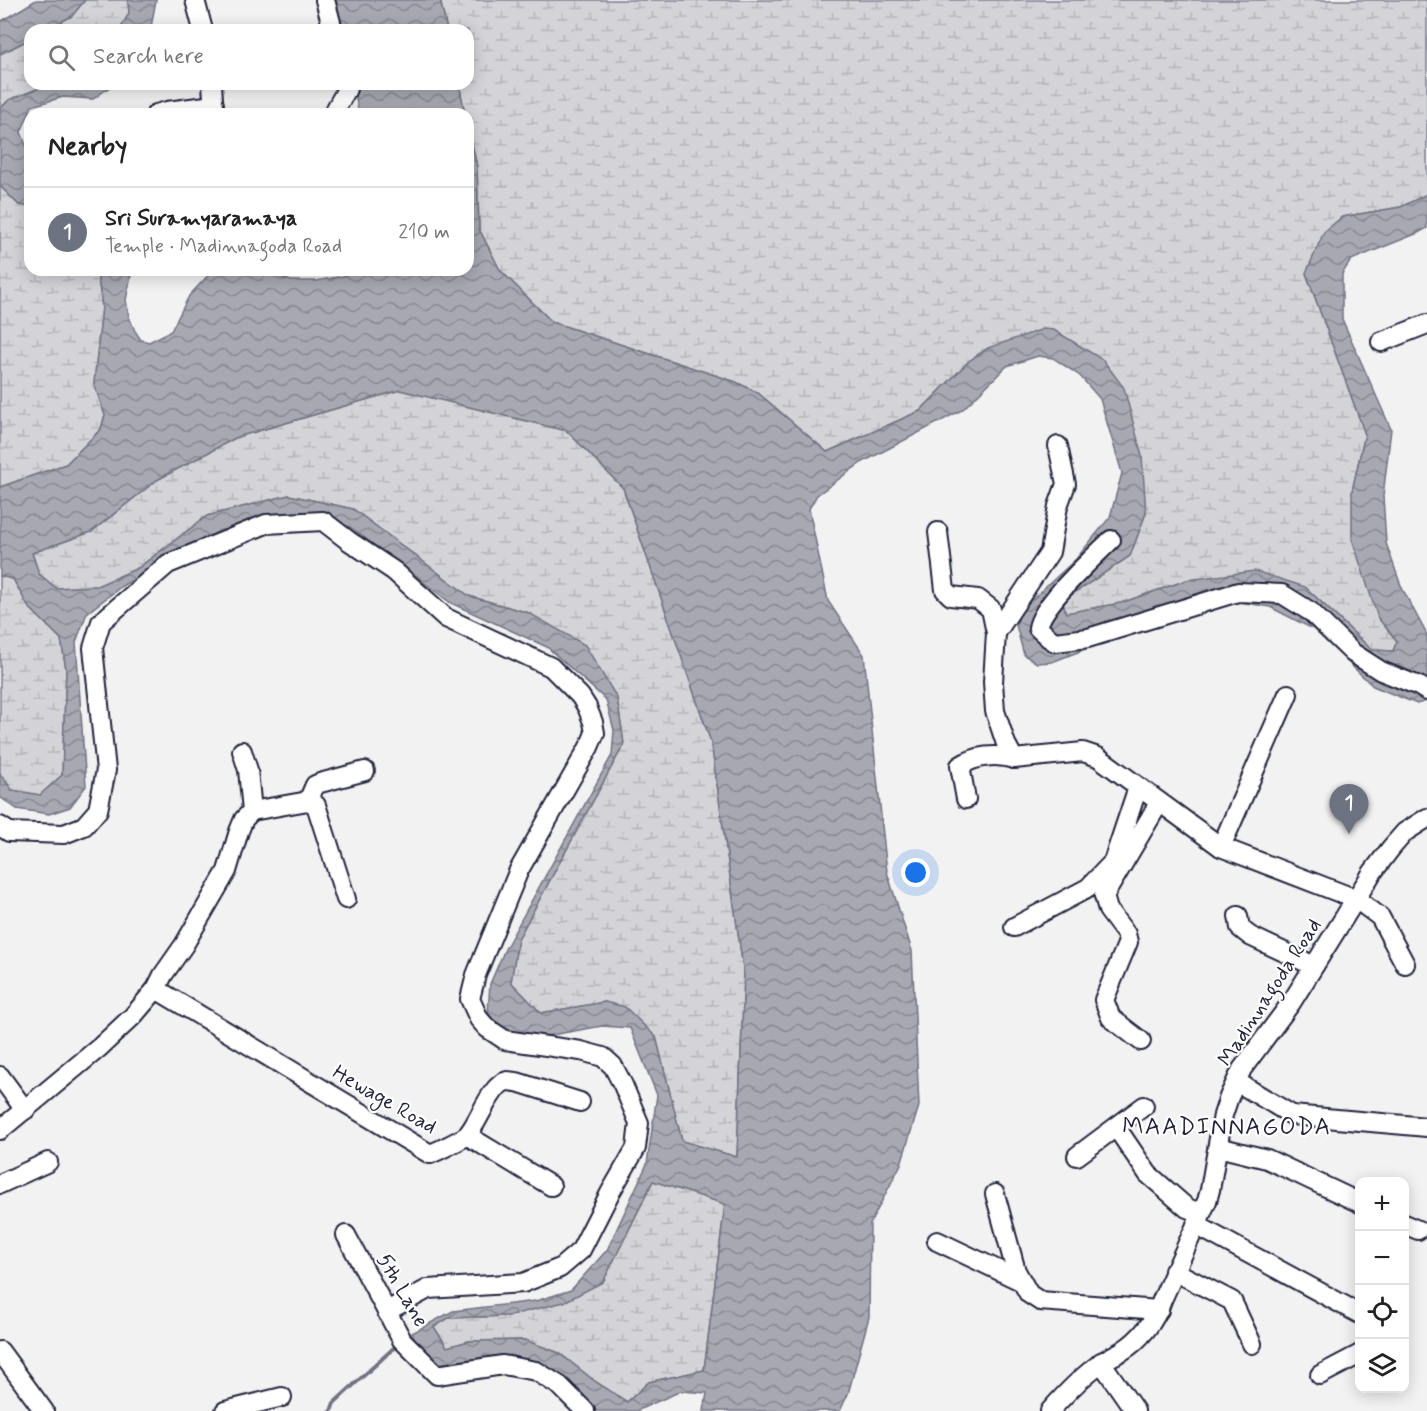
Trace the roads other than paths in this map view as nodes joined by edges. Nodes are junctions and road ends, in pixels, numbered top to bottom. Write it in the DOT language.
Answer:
graph roads {
  1 [pos="195,0"];
  2 [pos="325,0"];
  3 [pos="201,24"];
  4 [pos="331,24"];
  5 [pos="212,90"];
  6 [pos="346,90"];
  7 [pos="214,108"];
  8 [pos="336,108"];
  9 [pos="1427,324"];
  10 [pos="1381,342"];
  11 [pos="1058,446"];
  12 [pos="938,532"];
  13 [pos="1111,540"];
  14 [pos="996,633"];
  15 [pos="1427,691"];
  16 [pos="1288,694"];
  17 [pos="242,751"];
  18 [pos="1014,759"];
  19 [pos="365,771"];
  20 [pos="1138,786"];
  21 [pos="966,799"];
  22 [pos="308,801"];
  23 [pos="1159,803"];
  24 [pos="252,811"];
  25 [pos="1427,818"];
  26 [pos="0,826"];
  27 [pos="1221,847"];
  28 [pos="346,899"];
  29 [pos="1356,899"];
  30 [pos="1238,916"];
  31 [pos="1014,927"];
  32 [pos="1405,964"];
  33 [pos="1314,966"];
  34 [pos="156,989"];
  35 [pos="1141,1041"];
  36 [pos="0,1076"];
  37 [pos="1236,1082"];
  38 [pos="580,1102"];
  39 [pos="1144,1106"];
  40 [pos="25,1110"];
  41 [pos="1427,1126"];
  42 [pos="1116,1127"];
  43 [pos="0,1130"];
  44 [pos="468,1136"];
  45 [pos="1218,1147"];
  46 [pos="1077,1156"];
  47 [pos="48,1162"];
  48 [pos="0,1184"];
  49 [pos="550,1186"];
  50 [pos="995,1194"];
  51 [pos="1355,1201"];
  52 [pos="1199,1219"];
  53 [pos="346,1235"];
  54 [pos="937,1241"];
  55 [pos="1174,1271"];
  56 [pos="1021,1281"];
  57 [pos="1159,1310"];
  58 [pos="387,1311"];
  59 [pos="1355,1312"];
  60 [pos="1252,1344"];
  61 [pos="0,1351"];
  62 [pos="1355,1356"];
  63 [pos="1101,1362"];
  64 [pos="1320,1375"];
  65 [pos="282,1397"];
  66 [pos="44,1411"];
  67 [pos="225,1411"];
  68 [pos="585,1411"];
  69 [pos="1050,1411"];
  70 [pos="1135,1411"];
  1 -- 3 [label="street"];
  2 -- 4 [label="street"];
  5 -- 7 [label="street"];
  6 -- 8 [label="street"];
  9 -- 10 [label="street"];
  11 -- 14 [label="street"];
  12 -- 14 [label="street"];
  13 -- 15 [label="street"];
  14 -- 18 [label="street"];
  16 -- 27 [label="street"];
  17 -- 24 [label="street"];
  18 -- 20 [label="street"];
  18 -- 21 [label="street"];
  19 -- 22 [label="street"];
  20 -- 23 [label="street"];
  20 -- 31 [label="street"];
  22 -- 24 [label="street"];
  22 -- 28 [label="street"];
  23 -- 27 [label="street"];
  23 -- 35 [label="street"];
  24 -- 34 [label="street"];
  25 -- 29 [label="street, Madinnagoda Road"];
  26 -- 58 [label="street"];
  27 -- 29 [label="street"];
  29 -- 32 [label="street"];
  29 -- 33 [label="street, Madinnagoda Road"];
  30 -- 33 [label="street"];
  33 -- 37 [label="street, Madinnagoda Road"];
  34 -- 40 [label="street"];
  34 -- 44 [label="street, Hewage Road"];
  36 -- 40 [label="street"];
  37 -- 41 [label="street"];
  37 -- 45 [label="street, Madinnagoda Road"];
  38 -- 44 [label="street"];
  39 -- 42 [label="street"];
  40 -- 43 [label="street"];
  42 -- 46 [label="street"];
  42 -- 52 [label="street"];
  44 -- 49 [label="street"];
  45 -- 51 [label="street"];
  45 -- 52 [label="street, Madinnagoda Road"];
  47 -- 48 [label="street"];
  50 -- 56 [label="street"];
  52 -- 55 [label="street, Madinnagoda Road"];
  52 -- 59 [label="street"];
  53 -- 58 [label="street, 5th Lane"];
  54 -- 56 [label="street"];
  55 -- 57 [label="street, Madinnagoda Road"];
  55 -- 60 [label="street"];
  56 -- 57 [label="street"];
  57 -- 63 [label="street, Madinnagoda Road"];
  58 -- 68 [label="street, 5th Lane"];
  61 -- 66 [label="street"];
  62 -- 64 [label="street"];
  63 -- 69 [label="street, Madinnagoda Road"];
  63 -- 70 [label="street"];
  65 -- 67 [label="street"];
}
